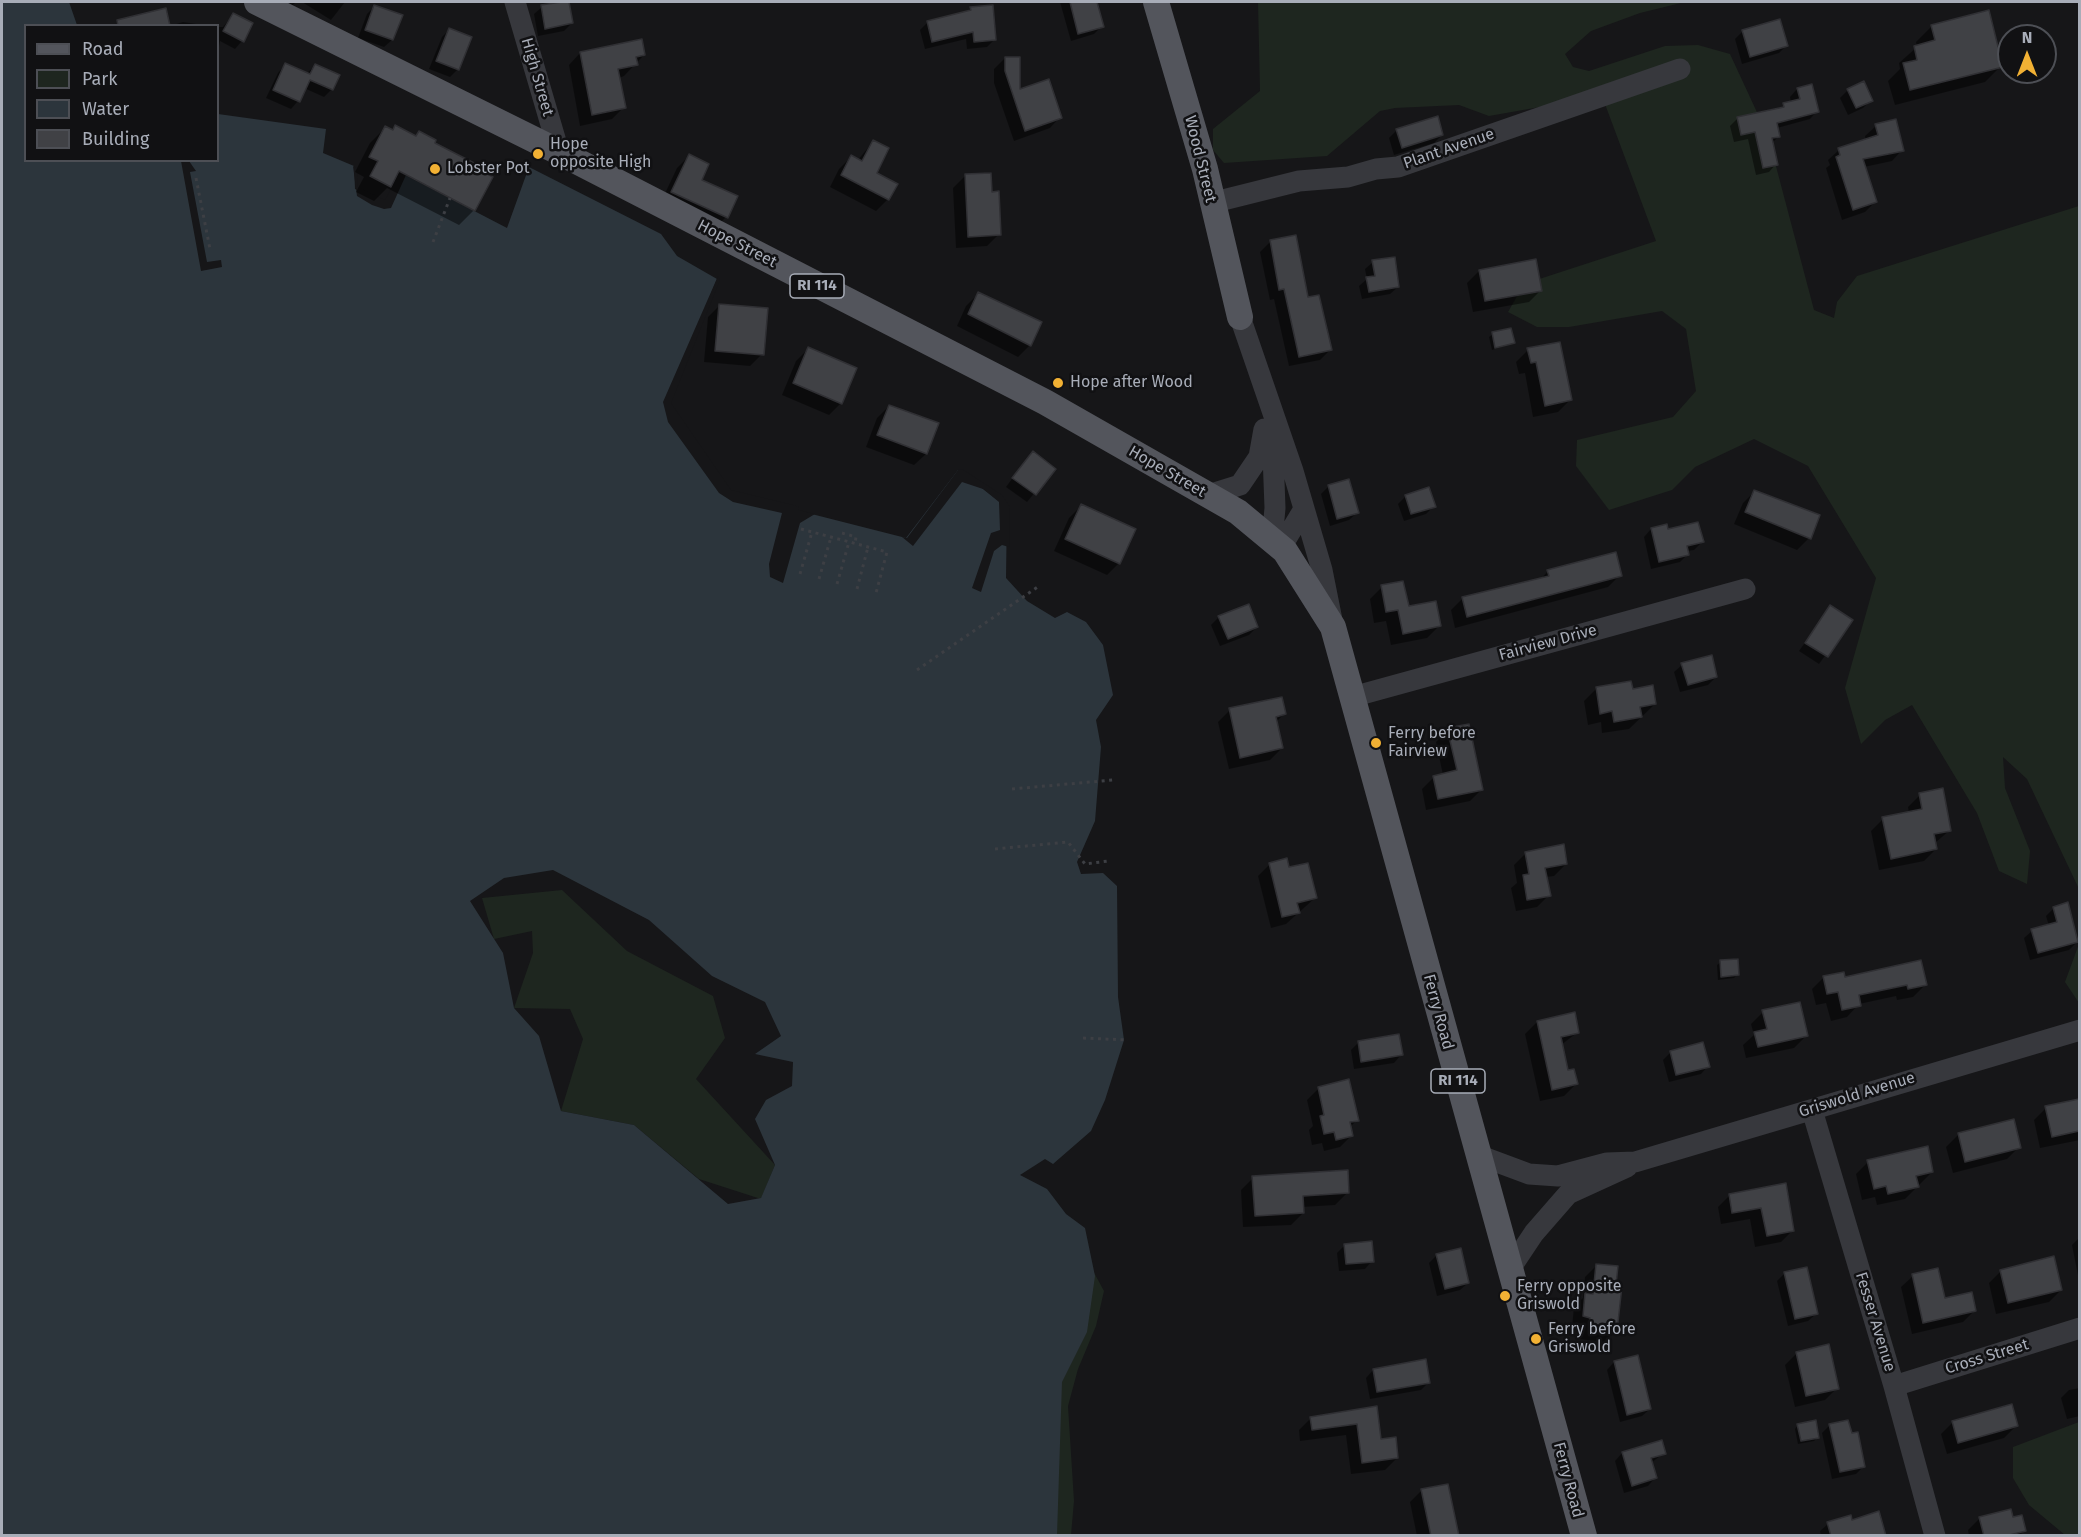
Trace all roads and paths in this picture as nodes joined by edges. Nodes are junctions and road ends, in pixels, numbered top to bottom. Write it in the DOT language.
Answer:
graph roads {
  1 [pos="257,2"];
  2 [pos="515,2"];
  3 [pos="1156,2"];
  4 [pos="1680,69"];
  5 [pos="559,152"];
  6 [pos="194,171"];
  7 [pos="450,198"];
  8 [pos="1211,203"];
  9 [pos="433,242"];
  10 [pos="210,249"];
  11 [pos="1240,318"];
  12 [pos="1265,422"];
  13 [pos="1208,495"];
  14 [pos="1304,509"];
  15 [pos="801,529"];
  16 [pos="812,532"];
  17 [pos="842,533"];
  18 [pos="831,537"];
  19 [pos="856,537"];
  20 [pos="862,539"];
  21 [pos="849,542"];
  22 [pos="855,543"];
  23 [pos="1276,544"];
  24 [pos="868,547"];
  25 [pos="800,574"];
  26 [pos="819,579"];
  27 [pos="837,584"];
  28 [pos="1039,586"];
  29 [pos="857,589"];
  30 [pos="1745,589"];
  31 [pos="876,593"];
  32 [pos="1333,627"];
  33 [pos="917,670"];
  34 [pos="1352,698"];
  35 [pos="1113,780"];
  36 [pos="1012,789"];
  37 [pos="995,849"];
  38 [pos="1108,861"];
  39 [pos="2079,1030"];
  40 [pos="1083,1038"];
  41 [pos="1128,1040"];
  42 [pos="1812,1110"];
  43 [pos="1478,1155"];
  44 [pos="1635,1162"];
  45 [pos="1510,1269"];
  46 [pos="2079,1328"];
  47 [pos="1894,1386"];
  48 [pos="1584,1536"];
  49 [pos="1935,1536"];
  1 -- 5 [label="main road, Hope Street / RI 114"];
  2 -- 5 [label="street, High Street"];
  3 -- 8 [label="main road, Wood Street"];
  4 -- 8 [label="street, Plant Avenue"];
  5 -- 13 [label="main road, Hope Street / RI 114"];
  6 -- 10 [label="path"];
  7 -- 9 [label="path"];
  8 -- 11 [label="main road, Wood Street"];
  11 -- 12 [label="street, Wood Street"];
  11 -- 14 [label="street, Wood Street"];
  12 -- 13 [label="street, Wood Street"];
  12 -- 23 [label="street, Wood Street"];
  13 -- 23 [label="main road, Hope Street / RI 114"];
  14 -- 23 [label="street"];
  14 -- 32 [label="street, Wood Street"];
  15 -- 16 [label="path"];
  16 -- 18 [label="path"];
  16 -- 25 [label="path"];
  17 -- 19 [label="path"];
  18 -- 21 [label="path"];
  18 -- 26 [label="path"];
  19 -- 20 [label="path"];
  19 -- 22 [label="path"];
  21 -- 22 [label="path"];
  21 -- 27 [label="path"];
  22 -- 24 [label="path"];
  23 -- 32 [label="main road, Hope Street / RI 114"];
  24 -- 29 [label="path"];
  24 -- 31 [label="path"];
  28 -- 33 [label="path"];
  30 -- 34 [label="street, Fairview Drive"];
  32 -- 34 [label="main road, Ferry Road / RI 114"];
  34 -- 43 [label="main road, Ferry Road / RI 114"];
  35 -- 36 [label="path"];
  37 -- 38 [label="path"];
  39 -- 42 [label="street, Griswold Avenue"];
  40 -- 41 [label="path"];
  42 -- 44 [label="street, Griswold Avenue"];
  42 -- 47 [label="street, Fesser Avenue"];
  43 -- 44 [label="street"];
  43 -- 45 [label="main road, Ferry Road / RI 114"];
  44 -- 45 [label="street"];
  45 -- 48 [label="main road, Ferry Road / RI 114"];
  46 -- 47 [label="street, Cross Street"];
  47 -- 49 [label="street, Fesser Avenue"];
}
